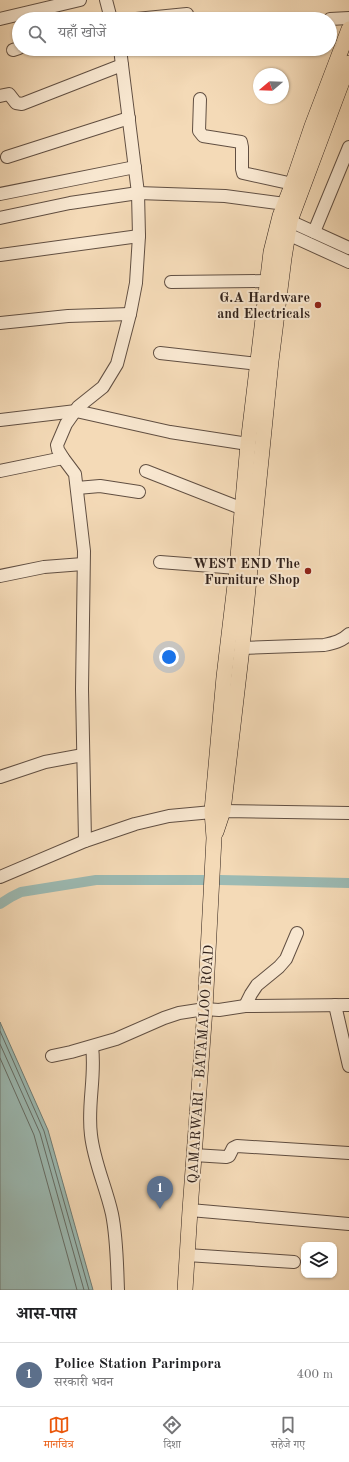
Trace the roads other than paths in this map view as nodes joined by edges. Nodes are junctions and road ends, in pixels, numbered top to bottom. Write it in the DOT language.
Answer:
graph roads {
  1 [pos="80,0"];
  2 [pos="106,0"];
  3 [pos="29,12"];
  4 [pos="109,12"];
  5 [pos="12,16"];
  6 [pos="349,18"];
  7 [pos="0,19"];
  8 [pos="337,19"];
  9 [pos="349,29"];
  10 [pos="121,56"];
  11 [pos="349,63"];
  12 [pos="122,66"];
  13 [pos="0,96"];
  14 [pos="200,99"];
  15 [pos="129,118"];
  16 [pos="349,147"];
  17 [pos="7,157"];
  18 [pos="135,167"];
  19 [pos="292,184"];
  20 [pos="138,193"];
  21 [pos="0,194"];
  22 [pos="0,218"];
  23 [pos="284,221"];
  24 [pos="314,232"];
  25 [pos="139,236"];
  26 [pos="349,248"];
  27 [pos="0,255"];
  28 [pos="349,262"];
  29 [pos="267,280"];
  30 [pos="171,282"];
  31 [pos="130,314"];
  32 [pos="0,323"];
  33 [pos="160,353"];
  34 [pos="258,364"];
  35 [pos="76,411"];
  36 [pos="0,420"];
  37 [pos="248,444"];
  38 [pos="63,458"];
  39 [pos="0,471"];
  40 [pos="146,471"];
  41 [pos="77,488"];
  42 [pos="139,492"];
  43 [pos="243,509"];
  44 [pos="160,562"];
  45 [pos="84,564"];
  46 [pos="237,568"];
  47 [pos="0,576"];
  48 [pos="349,634"];
  49 [pos="242,648"];
  50 [pos="83,755"];
  51 [pos="0,777"];
  52 [pos="218,811"];
  53 [pos="349,813"];
  54 [pos="85,840"];
  55 [pos="3,873"];
  56 [pos="297,933"];
  57 [pos="335,1005"];
  58 [pos="349,1005"];
  59 [pos="245,1006"];
  60 [pos="205,1009"];
  61 [pos="92,1047"];
  62 [pos="52,1056"];
  63 [pos="349,1066"];
  64 [pos="349,1153"];
  65 [pos="194,1154"];
  66 [pos="190,1210"];
  67 [pos="349,1224"];
  68 [pos="187,1255"];
  69 [pos="294,1262"];
  70 [pos="184,1289"];
  71 [pos="118,1290"];
  1 -- 3 [label="street"];
  2 -- 4 [label="street"];
  5 -- 7 [label="street"];
  6 -- 8 [label="street"];
  9 -- 19 [label="main road, QAMARWARI - BATAMALOO ROAD"];
  10 -- 12 [label="street"];
  11 -- 23 [label="main road, QAMARWARI - BATAMALOO ROAD"];
  12 -- 13 [label="street"];
  12 -- 15 [label="street"];
  14 -- 19 [label="street"];
  15 -- 17 [label="street"];
  15 -- 18 [label="street"];
  16 -- 24 [label="street"];
  18 -- 20 [label="street"];
  18 -- 21 [label="street"];
  19 -- 23 [label="main road, QAMARWARI - BATAMALOO ROAD"];
  20 -- 22 [label="street"];
  20 -- 23 [label="street"];
  20 -- 25 [label="street"];
  23 -- 24 [label="street"];
  23 -- 28 [label="street"];
  23 -- 29 [label="main road, QAMARWARI - BATAMALOO ROAD"];
  23 -- 49 [label="main road, QAMARWARI - BATAMALOO ROAD"];
  24 -- 26 [label="street"];
  25 -- 27 [label="street"];
  25 -- 31 [label="street"];
  29 -- 30 [label="street"];
  29 -- 34 [label="main road, QAMARWARI - BATAMALOO ROAD"];
  31 -- 32 [label="street"];
  31 -- 35 [label="street"];
  33 -- 34 [label="street"];
  34 -- 37 [label="main road, QAMARWARI - BATAMALOO ROAD"];
  35 -- 36 [label="street"];
  35 -- 37 [label="street"];
  35 -- 38 [label="street"];
  37 -- 43 [label="main road, QAMARWARI - BATAMALOO ROAD"];
  38 -- 39 [label="street"];
  38 -- 41 [label="street"];
  40 -- 43 [label="street"];
  41 -- 42 [label="street"];
  41 -- 45 [label="street"];
  43 -- 46 [label="main road, QAMARWARI - BATAMALOO ROAD"];
  44 -- 46 [label="street"];
  45 -- 47 [label="street"];
  45 -- 50 [label="street"];
  46 -- 52 [label="main road, QAMARWARI - BATAMALOO ROAD"];
  48 -- 49 [label="street"];
  49 -- 52 [label="main road, QAMARWARI - BATAMALOO ROAD"];
  50 -- 51 [label="street"];
  50 -- 54 [label="street"];
  52 -- 53 [label="street"];
  52 -- 54 [label="street"];
  52 -- 60 [label="main road, QAMARWARI - BATAMALOO ROAD"];
  54 -- 55 [label="street"];
  56 -- 59 [label="street"];
  57 -- 58 [label="street"];
  57 -- 59 [label="street"];
  57 -- 63 [label="street"];
  59 -- 60 [label="street"];
  60 -- 61 [label="street"];
  60 -- 65 [label="main road, QAMARWARI - BATAMALOO ROAD"];
  61 -- 62 [label="street"];
  61 -- 71 [label="street"];
  64 -- 65 [label="street"];
  65 -- 66 [label="main road, QAMARWARI - BATAMALOO ROAD"];
  66 -- 67 [label="street"];
  66 -- 68 [label="main road, QAMARWARI - BATAMALOO ROAD"];
  68 -- 69 [label="street"];
  68 -- 70 [label="main road, QAMARWARI - BATAMALOO ROAD"];
}
